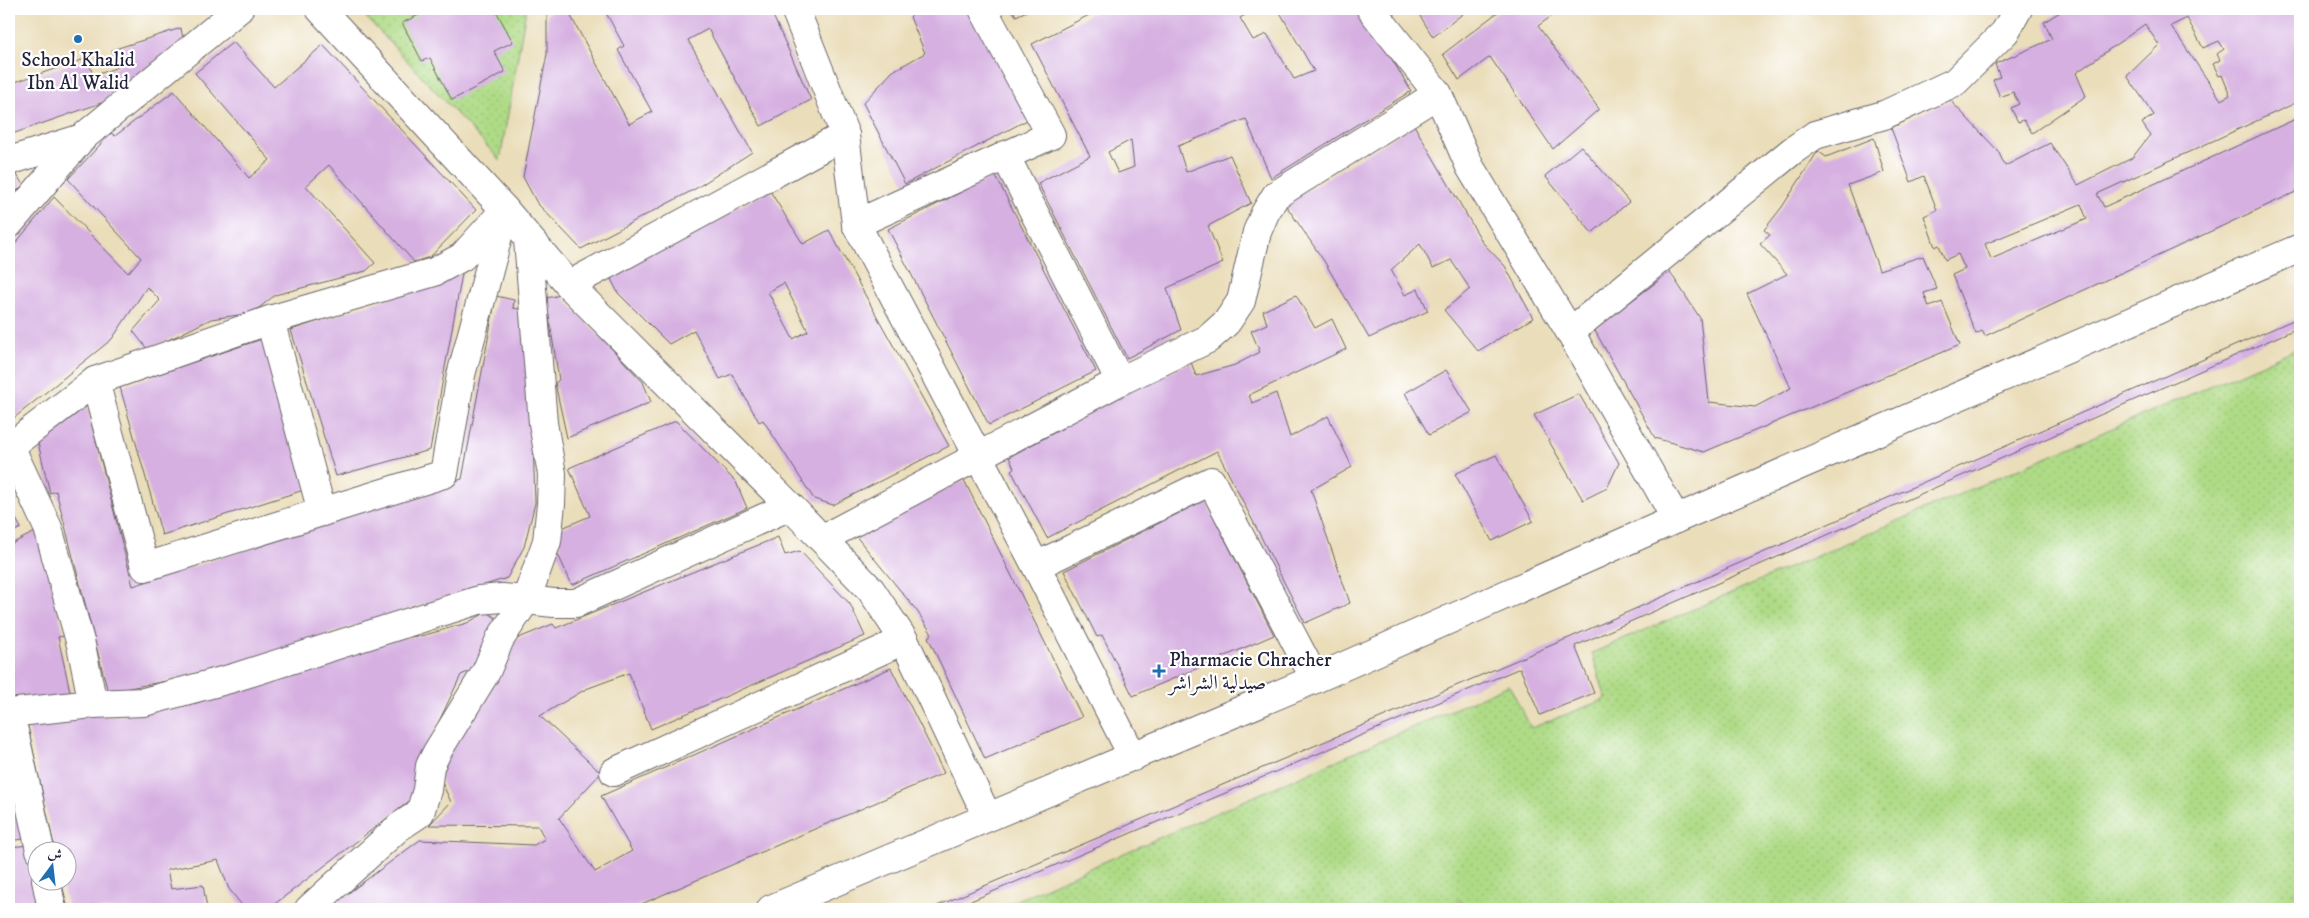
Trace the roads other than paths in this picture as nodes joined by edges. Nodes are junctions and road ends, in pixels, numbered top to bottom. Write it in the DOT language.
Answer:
graph roads {
  1 [pos="239,9"];
  2 [pos="320,9"];
  3 [pos="795,9"];
  4 [pos="983,9"];
  5 [pos="1371,9"];
  6 [pos="2018,9"];
  7 [pos="1438,94"];
  8 [pos="845,135"];
  9 [pos="82,138"];
  10 [pos="1006,155"];
  11 [pos="9,161"];
  12 [pos="505,210"];
  13 [pos="9,224"];
  14 [pos="856,224"];
  15 [pos="528,240"];
  16 [pos="2300,248"];
  17 [pos="569,285"];
  18 [pos="270,320"];
  19 [pos="1570,332"];
  20 [pos="95,381"];
  21 [pos="1120,381"];
  22 [pos="10,445"];
  23 [pos="978,457"];
  24 [pos="790,506"];
  25 [pos="322,512"];
  26 [pos="1676,519"];
  27 [pos="822,539"];
  28 [pos="1036,566"];
  29 [pos="526,600"];
  30 [pos="904,640"];
  31 [pos="1315,679"];
  32 [pos="93,704"];
  33 [pos="9,713"];
  34 [pos="9,722"];
  35 [pos="1133,757"];
  36 [pos="614,772"];
  37 [pos="987,816"];
  38 [pos="38,840"];
  39 [pos="48,890"];
  40 [pos="52,909"];
  41 [pos="309,909"];
  42 [pos="771,909"];
  1 -- 9 [label="street"];
  2 -- 12 [label="street"];
  3 -- 8 [label="street"];
  4 -- 10 [label="street"];
  5 -- 7 [label="street"];
  6 -- 19 [label="street"];
  7 -- 19 [label="street"];
  7 -- 21 [label="street"];
  8 -- 14 [label="street"];
  8 -- 17 [label="street"];
  9 -- 11 [label="street"];
  9 -- 13 [label="street"];
  10 -- 14 [label="street"];
  10 -- 21 [label="street"];
  12 -- 15 [label="street"];
  12 -- 18 [label="street"];
  12 -- 25 [label="street"];
  14 -- 23 [label="street"];
  15 -- 17 [label="street"];
  15 -- 29 [label="street"];
  16 -- 26 [label="street"];
  17 -- 24 [label="street"];
  18 -- 20 [label="street"];
  18 -- 25 [label="street"];
  19 -- 26 [label="street"];
  20 -- 22 [label="street"];
  20 -- 25 [label="street"];
  21 -- 23 [label="street"];
  22 -- 32 [label="street"];
  23 -- 27 [label="street"];
  23 -- 28 [label="street"];
  24 -- 27 [label="street"];
  24 -- 29 [label="street"];
  26 -- 31 [label="street"];
  27 -- 30 [label="street"];
  28 -- 31 [label="street"];
  28 -- 35 [label="street"];
  29 -- 32 [label="street"];
  29 -- 41 [label="street"];
  30 -- 36 [label="street"];
  30 -- 37 [label="street"];
  31 -- 35 [label="street"];
  32 -- 33 [label="street"];
  34 -- 38 [label="street"];
  35 -- 37 [label="street"];
  37 -- 42 [label="street"];
  39 -- 40 [label="street"];
}
